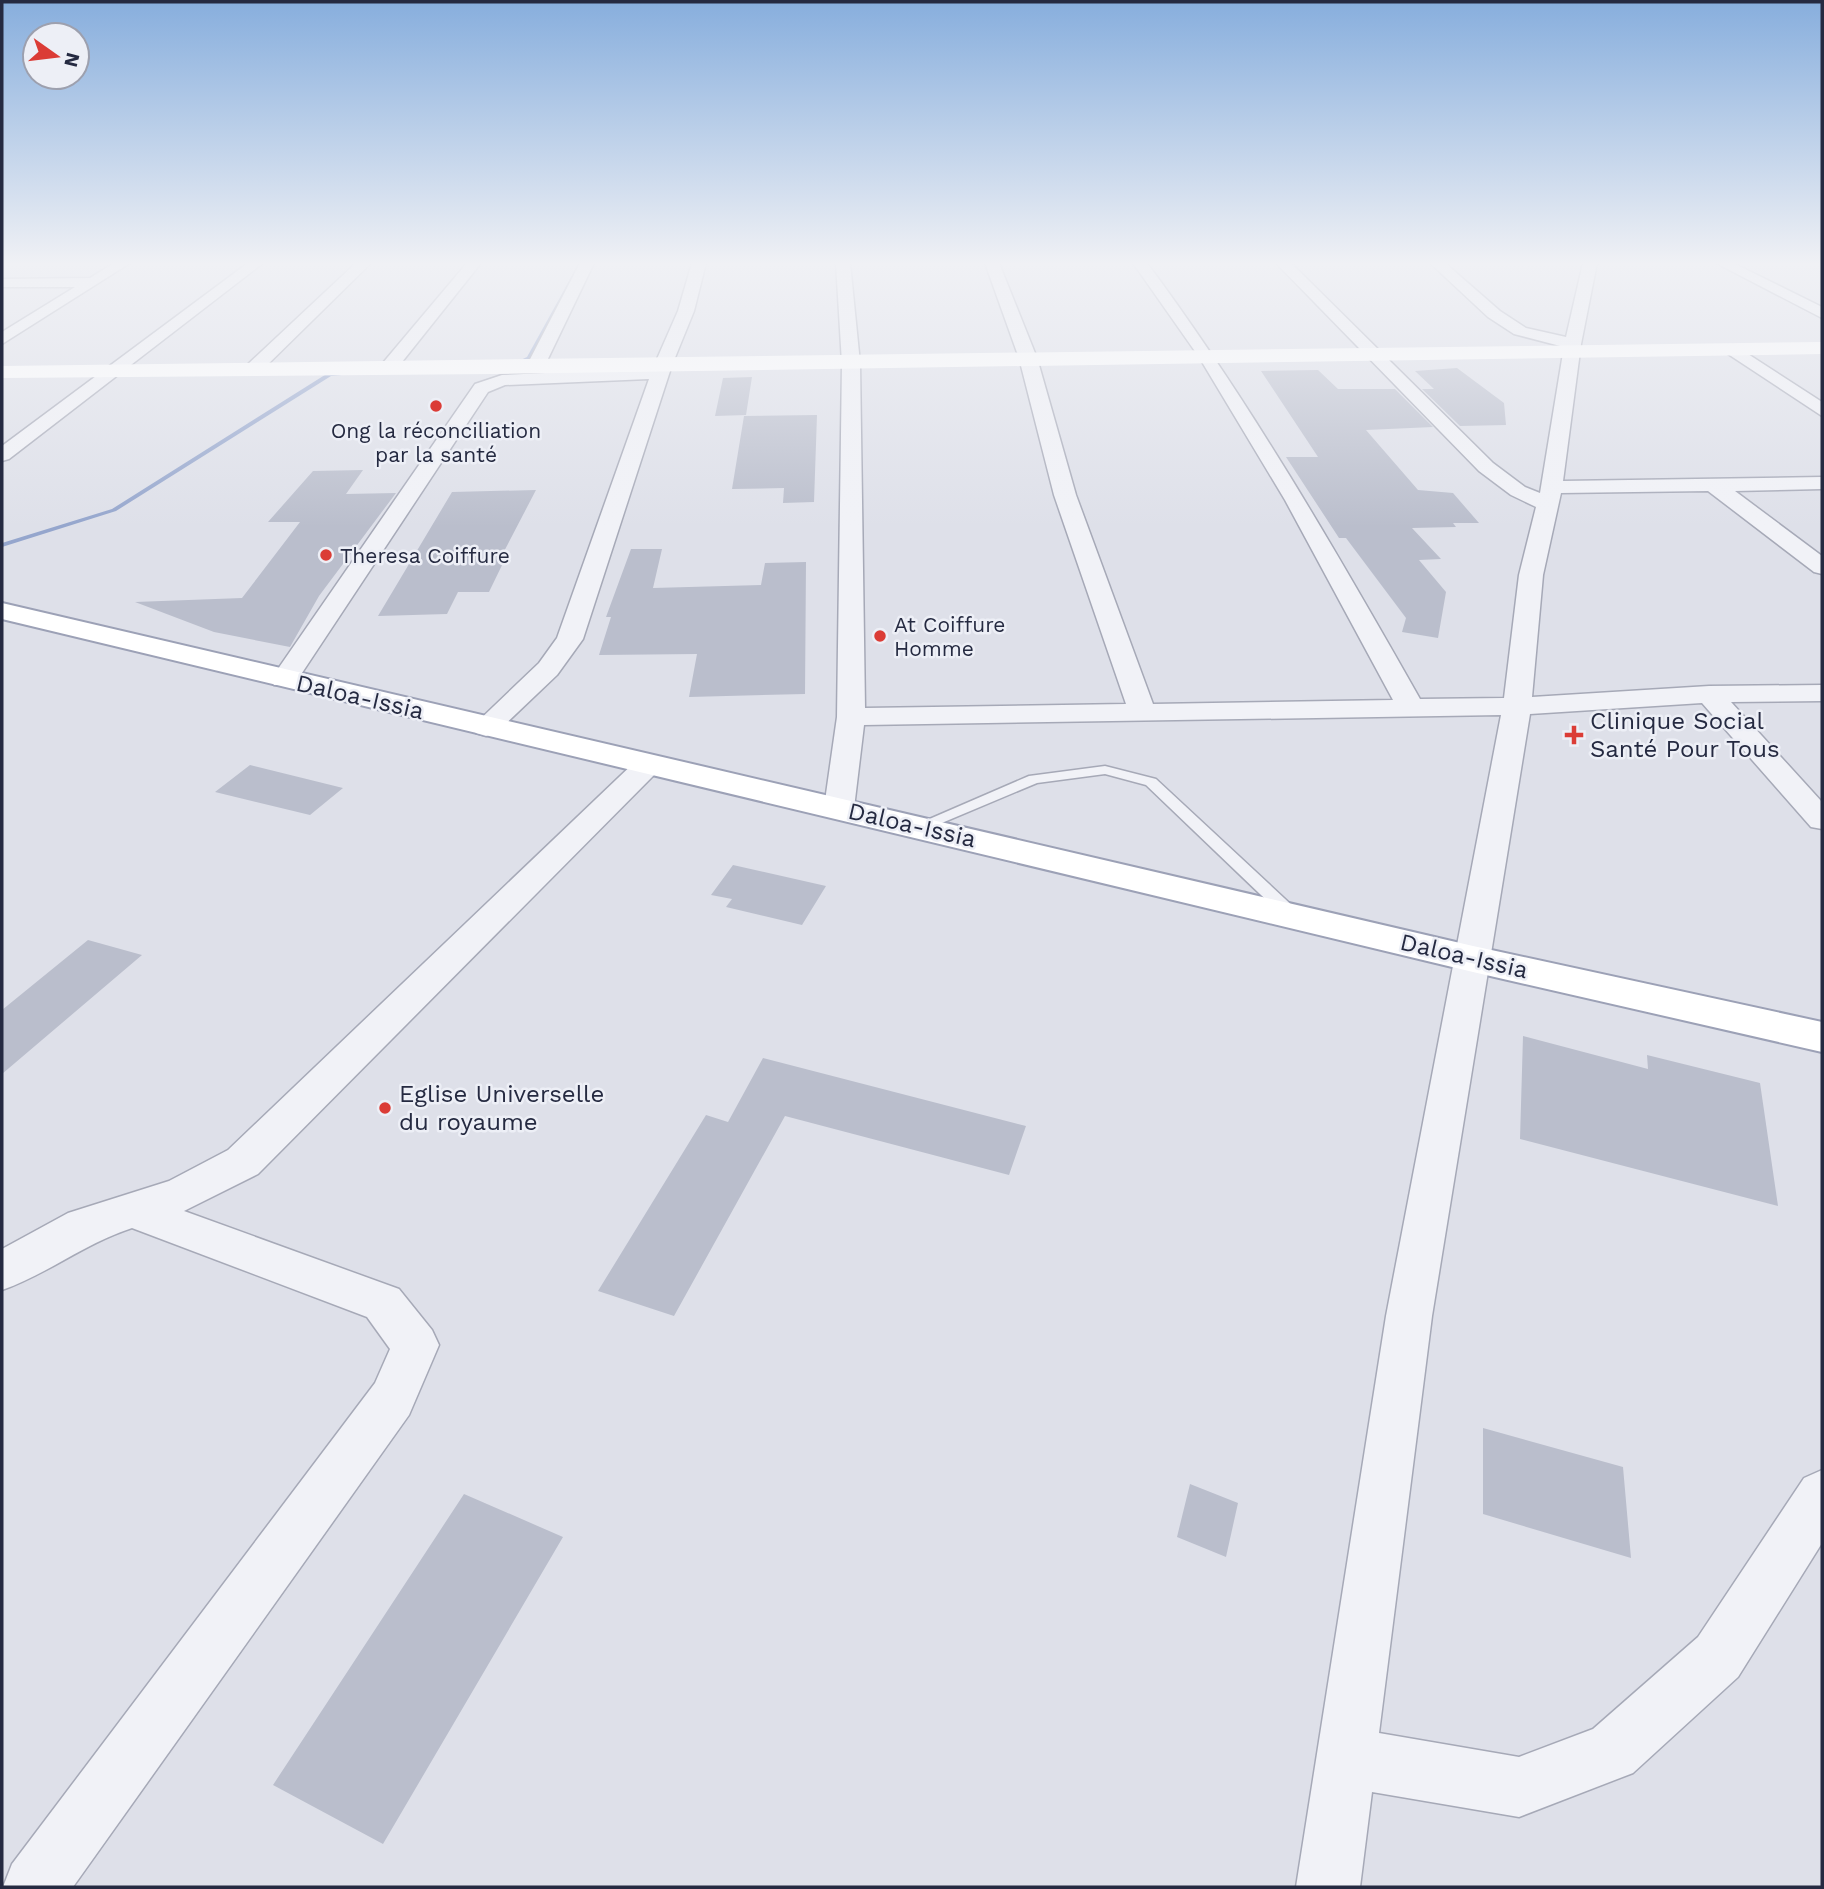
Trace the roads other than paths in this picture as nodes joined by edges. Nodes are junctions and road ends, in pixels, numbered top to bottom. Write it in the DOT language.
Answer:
graph roads {
  1 [pos="139,351"];
  2 [pos="272,351"];
  3 [pos="402,351"];
  4 [pos="538,351"];
  5 [pos="669,351"];
  6 [pos="850,351"];
  7 [pos="1025,351"];
  8 [pos="1204,351"];
  9 [pos="1370,351"];
  10 [pos="1468,351"];
  11 [pos="1573,351"];
  12 [pos="1736,351"];
  13 [pos="1373,354"];
  14 [pos="1207,356"];
  15 [pos="1028,358"];
  16 [pos="851,363"];
  17 [pos="530,366"];
  18 [pos="388,368"];
  19 [pos="253,369"];
  20 [pos="661,369"];
  21 [pos="113,371"];
  22 [pos="2,372"];
  23 [pos="1822,411"];
  24 [pos="2,454"];
  25 [pos="1822,484"];
  26 [pos="1715,485"];
  27 [pos="1550,495"];
  28 [pos="1822,567"];
  29 [pos="2,611"];
  30 [pos="284,679"];
  31 [pos="1822,693"];
  32 [pos="1709,694"];
  33 [pos="1517,706"];
  34 [pos="1410,707"];
  35 [pos="1143,713"];
  36 [pos="851,717"];
  37 [pos="486,727"];
  38 [pos="649,764"];
  39 [pos="839,808"];
  40 [pos="1822,820"];
  41 [pos="919,827"];
  42 [pos="1292,915"];
  43 [pos="1473,959"];
  44 [pos="1822,1037"];
  45 [pos="133,1210"];
  46 [pos="2,1271"];
  47 [pos="1822,1496"];
  48 [pos="1347,1758"];
  49 [pos="35,1887"];
  50 [pos="1328,1887"];
  1 -- 21 [label="street"];
  2 -- 19 [label="street"];
  3 -- 18 [label="street"];
  4 -- 17 [label="street"];
  5 -- 20 [label="street"];
  6 -- 16 [label="street"];
  7 -- 15 [label="street"];
  8 -- 14 [label="street"];
  9 -- 13 [label="street"];
  10 -- 13 [label="street"];
  11 -- 27 [label="street"];
  12 -- 23 [label="street"];
  13 -- 14 [label="street"];
  13 -- 27 [label="street"];
  14 -- 15 [label="street"];
  14 -- 34 [label="street"];
  15 -- 16 [label="street"];
  15 -- 35 [label="street"];
  16 -- 20 [label="street"];
  16 -- 36 [label="street"];
  17 -- 18 [label="street"];
  17 -- 20 [label="street"];
  18 -- 19 [label="street"];
  19 -- 21 [label="street"];
  20 -- 30 [label="street"];
  20 -- 37 [label="street"];
  21 -- 22 [label="street"];
  21 -- 24 [label="street"];
  25 -- 26 [label="street"];
  26 -- 27 [label="street"];
  26 -- 28 [label="street"];
  27 -- 33 [label="street"];
  29 -- 30 [label="street, Daloa-Issia"];
  30 -- 37 [label="street, Daloa-Issia"];
  31 -- 32 [label="street"];
  32 -- 33 [label="street"];
  32 -- 40 [label="street"];
  33 -- 34 [label="street"];
  33 -- 43 [label="street"];
  34 -- 35 [label="street"];
  35 -- 36 [label="street"];
  36 -- 39 [label="street"];
  37 -- 38 [label="street, Daloa-Issia"];
  38 -- 39 [label="street, Daloa-Issia"];
  38 -- 45 [label="street"];
  39 -- 41 [label="street, Daloa-Issia"];
  41 -- 42 [label="street, Daloa-Issia"];
  41 -- 42 [label="lane"];
  42 -- 43 [label="street, Daloa-Issia"];
  43 -- 44 [label="street, Daloa-Issia"];
  43 -- 48 [label="street"];
  45 -- 46 [label="street"];
  45 -- 49 [label="street"];
  47 -- 48 [label="street"];
  48 -- 50 [label="street"];
}
